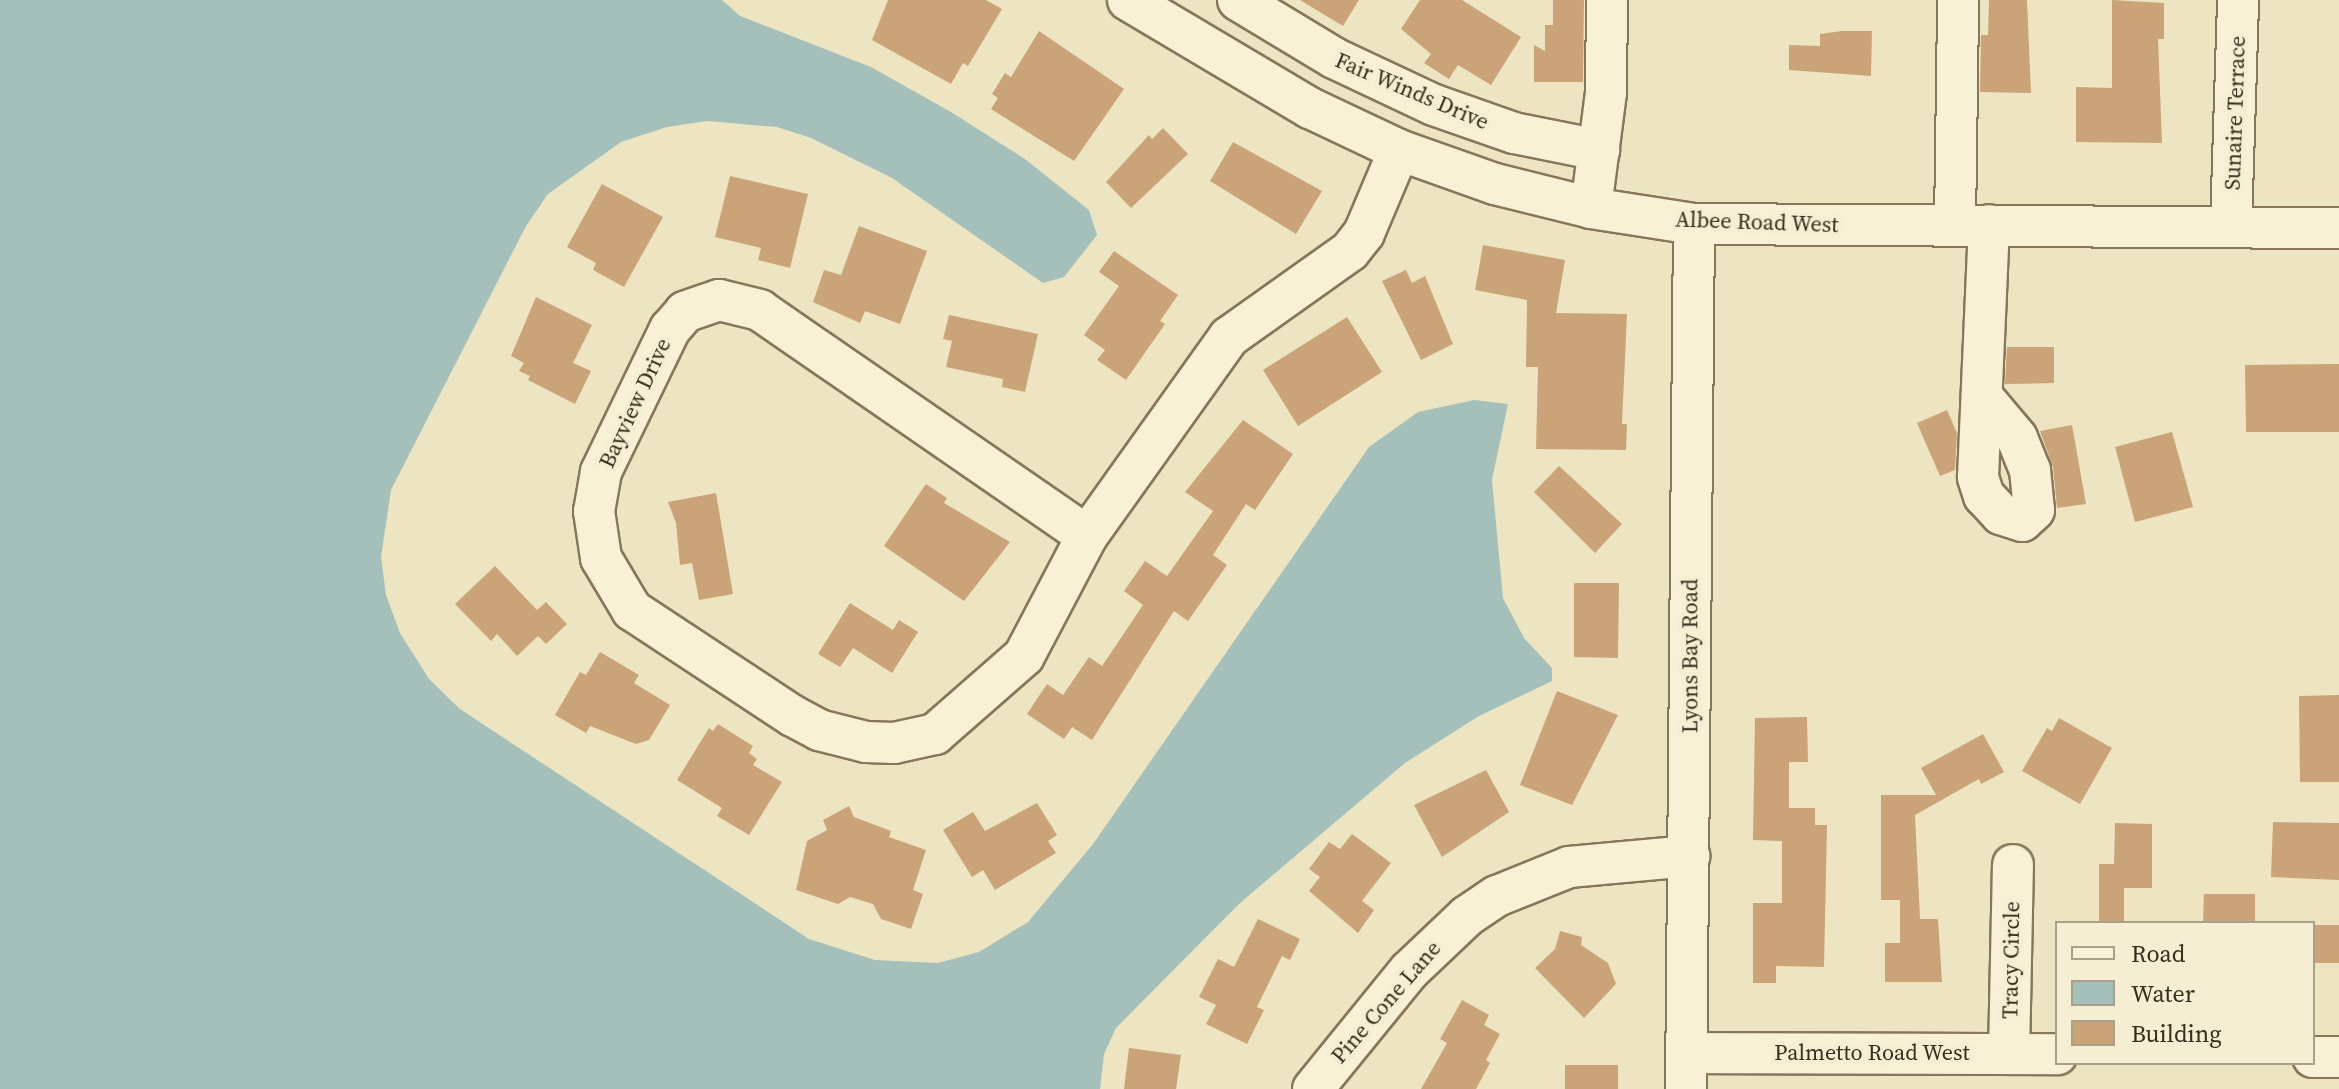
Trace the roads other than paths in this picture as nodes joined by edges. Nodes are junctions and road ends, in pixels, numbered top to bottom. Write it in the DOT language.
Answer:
graph roads {
  1 [pos="1128,0"];
  2 [pos="1607,0"];
  3 [pos="1958,0"];
  4 [pos="2238,0"];
  5 [pos="1244,1"];
  6 [pos="1215,53"];
  7 [pos="1399,150"];
  8 [pos="1599,150"];
  9 [pos="1591,208"];
  10 [pos="1694,224"];
  11 [pos="1972,225"];
  12 [pos="2231,226"];
  13 [pos="2339,228"];
  14 [pos="1985,400"];
  15 [pos="1087,536"];
  16 [pos="1689,856"];
  17 [pos="2013,865"];
  18 [pos="2009,1054"];
  19 [pos="2055,1054"];
  20 [pos="2315,1057"];
  21 [pos="2339,1057"];
  22 [pos="1686,1071"];
  23 [pos="1313,1089"];
  1 -- 6 [label="street, Albee Road West"];
  2 -- 8 [label="street"];
  3 -- 11 [label="street"];
  4 -- 12 [label="street, Sunaire Terrace"];
  5 -- 6 [label="street"];
  5 -- 8 [label="street, Fair Winds Drive"];
  6 -- 7 [label="street, Albee Road West"];
  7 -- 9 [label="street, Albee Road West"];
  7 -- 15 [label="street, Bayview Drive"];
  8 -- 9 [label="street"];
  9 -- 10 [label="street, Albee Road West"];
  10 -- 11 [label="street, Albee Road West"];
  10 -- 16 [label="street, Lyons Bay Road"];
  11 -- 12 [label="street, Albee Road West"];
  11 -- 14 [label="street"];
  12 -- 13 [label="street, Albee Road West"];
  15 -- 15 [label="street, Bayview Drive"];
  16 -- 22 [label="street, Lyons Bay Road"];
  16 -- 23 [label="street, Pine Cone Lane"];
  17 -- 18 [label="street, Tracy Circle"];
  18 -- 19 [label="street, Palmetto Road West"];
  18 -- 22 [label="street, Palmetto Road West"];
  20 -- 21 [label="street"];
}
